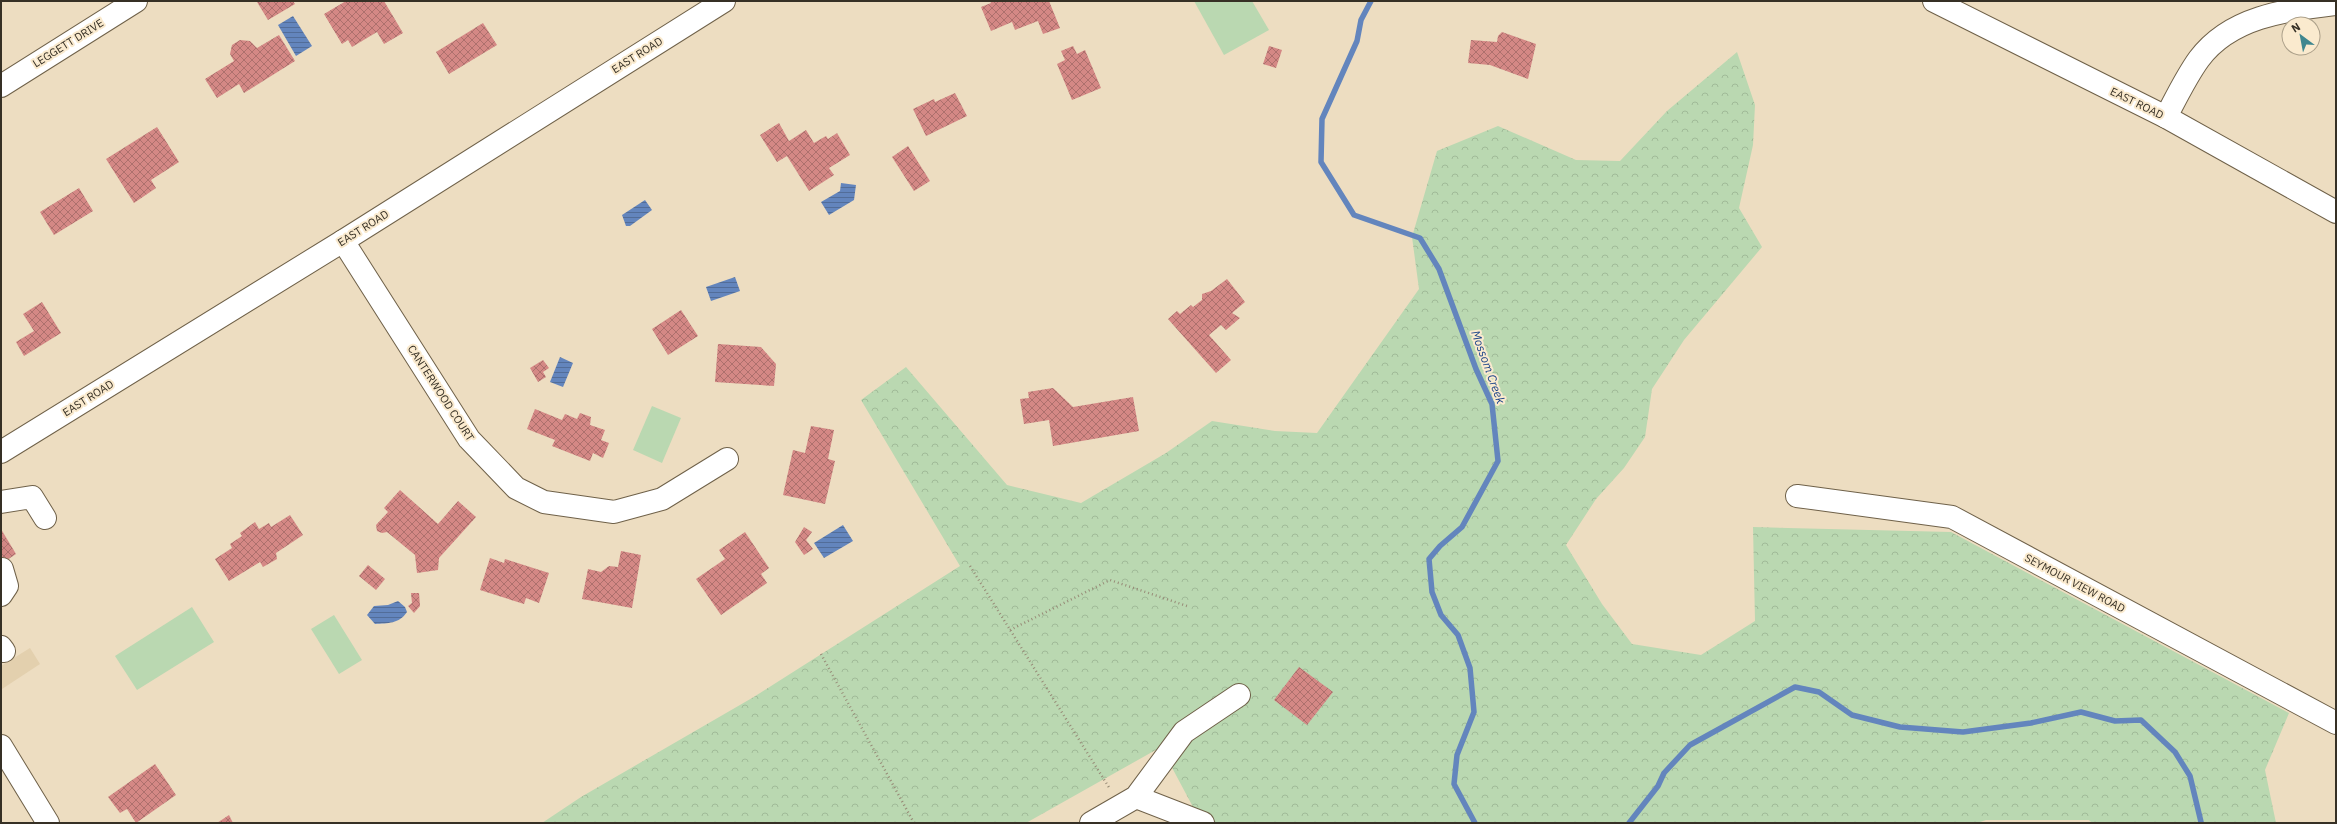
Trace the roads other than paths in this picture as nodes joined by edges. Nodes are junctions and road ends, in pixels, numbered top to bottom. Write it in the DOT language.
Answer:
graph roads {
  1 [pos="136,1"];
  2 [pos="724,1"];
  3 [pos="1934,1"];
  4 [pos="2336,4"];
  5 [pos="1,86"];
  6 [pos="2166,117"];
  7 [pos="2336,212"];
  8 [pos="343,241"];
  9 [pos="1,452"];
  10 [pos="727,459"];
  11 [pos="1797,496"];
  12 [pos="1,502"];
  13 [pos="45,518"];
  14 [pos="2,569"];
  15 [pos="1,595"];
  16 [pos="1239,695"];
  17 [pos="2336,723"];
  18 [pos="1,746"];
  19 [pos="1128,801"];
  20 [pos="48,823"];
  21 [pos="1091,823"];
  22 [pos="1203,823"];
  1 -- 5 [label="street, LEGGETT DRIVE"];
  2 -- 8 [label="street, EAST ROAD"];
  3 -- 6 [label="street, EAST ROAD"];
  4 -- 6 [label="street"];
  6 -- 7 [label="street, EAST ROAD"];
  8 -- 9 [label="street, EAST ROAD"];
  8 -- 10 [label="street, CANTERWOOD COURT"];
  11 -- 17 [label="street, SEYMOUR VIEW ROAD"];
  12 -- 13 [label="street"];
  14 -- 15 [label="street"];
  16 -- 19 [label="street"];
  18 -- 20 [label="street"];
  19 -- 21 [label="street"];
  19 -- 22 [label="street"];
}
